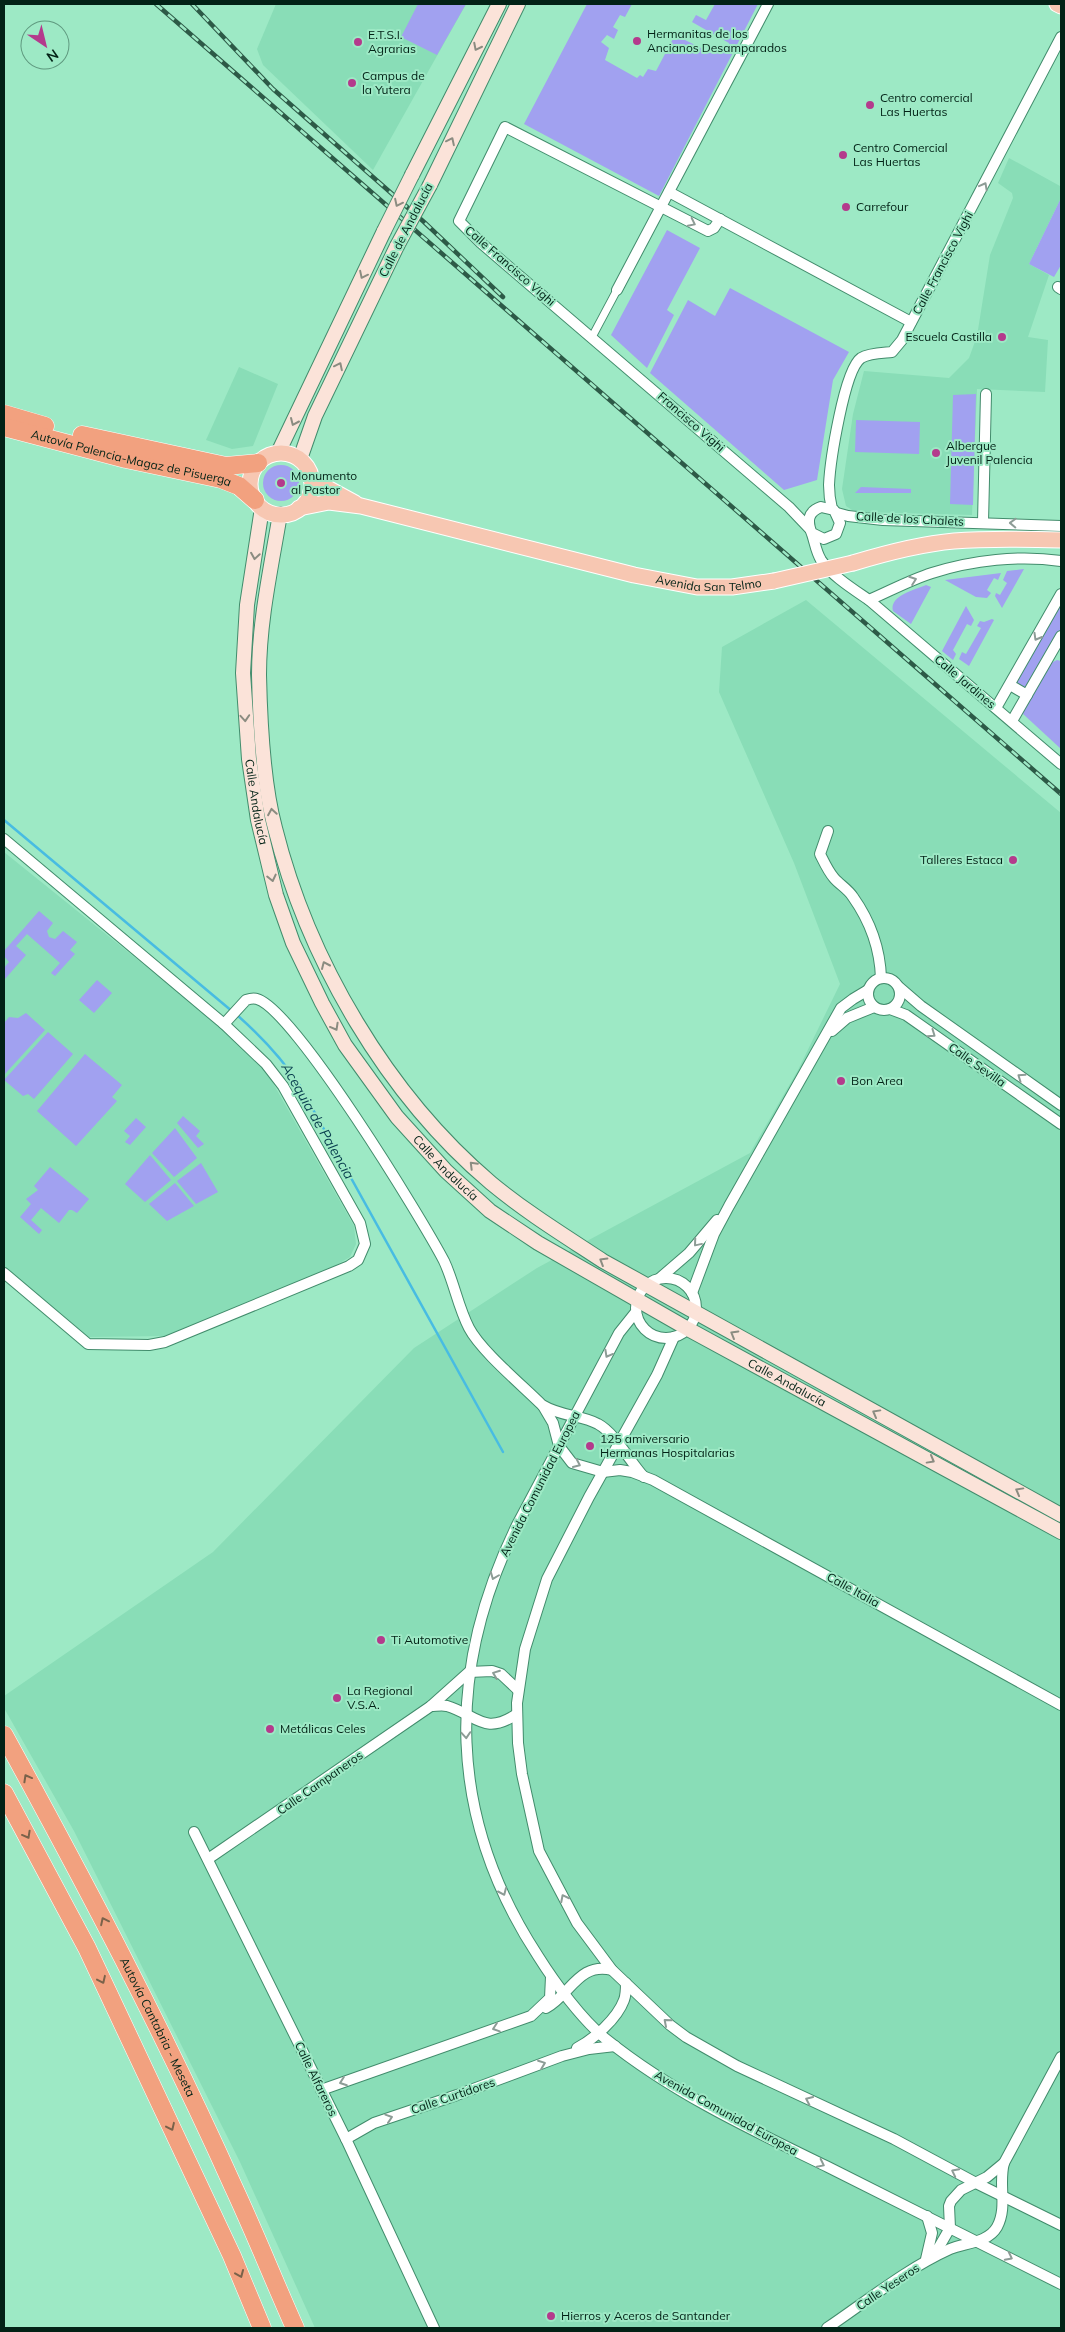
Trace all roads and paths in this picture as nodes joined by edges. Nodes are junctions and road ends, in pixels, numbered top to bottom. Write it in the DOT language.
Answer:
graph roads {
  1 [pos="499,4"];
  2 [pos="518,4"];
  3 [pos="768,4"];
  4 [pos="1057,4"];
  5 [pos="1061,6"];
  6 [pos="1061,37"];
  7 [pos="669,192"];
  8 [pos="661,208"];
  9 [pos="720,219"];
  10 [pos="616,290"];
  11 [pos="911,322"];
  12 [pos="592,337"];
  13 [pos="986,394"];
  14 [pos="4,414"];
  15 [pos="4,427"];
  16 [pos="171,444"];
  17 [pos="278,453"];
  18 [pos="300,459"];
  19 [pos="201,461"];
  20 [pos="258,463"];
  21 [pos="311,479"];
  22 [pos="829,485"];
  23 [pos="258,504"];
  24 [pos="361,506"];
  25 [pos="789,507"];
  26 [pos="299,508"];
  27 [pos="815,510"];
  28 [pos="834,511"];
  29 [pos="280,514"];
  30 [pos="983,522"];
  31 [pos="1061,526"];
  32 [pos="810,531"];
  33 [pos="830,538"];
  34 [pos="1061,540"];
  35 [pos="821,560"];
  36 [pos="1061,561"];
  37 [pos="1061,594"];
  38 [pos="869,600"];
  39 [pos="1061,636"];
  40 [pos="1061,656"];
  41 [pos="1047,661"];
  42 [pos="1010,685"];
  43 [pos="1027,695"];
  44 [pos="996,708"];
  45 [pos="1012,721"];
  46 [pos="1061,763"];
  47 [pos="828,831"];
  48 [pos="4,839"];
  49 [pos="881,978"];
  50 [pos="899,987"];
  51 [pos="868,990"];
  52 [pos="874,1007"];
  53 [pos="890,1009"];
  54 [pos="226,1021"];
  55 [pos="825,1036"];
  56 [pos="1061,1105"];
  57 [pos="1061,1124"];
  58 [pos="729,1206"];
  59 [pos="4,1273"];
  60 [pos="660,1278"];
  61 [pos="646,1285"];
  62 [pos="692,1293"];
  63 [pos="636,1307"];
  64 [pos="696,1312"];
  65 [pos="688,1329"];
  66 [pos="674,1337"];
  67 [pos="542,1405"];
  68 [pos="575,1418"];
  69 [pos="619,1444"];
  70 [pos="559,1446"];
  71 [pos="603,1472"];
  72 [pos="644,1477"];
  73 [pos="1061,1515"];
  74 [pos="1061,1532"];
  75 [pos="469,1672"];
  76 [pos="518,1690"];
  77 [pos="1061,1705"];
  78 [pos="431,1706"];
  79 [pos="517,1714"];
  80 [pos="465,1715"];
  81 [pos="4,1735"];
  82 [pos="4,1793"];
  83 [pos="194,1832"];
  84 [pos="208,1859"];
  85 [pos="612,1970"];
  86 [pos="551,1977"];
  87 [pos="626,1983"];
  88 [pos="564,1994"];
  89 [pos="531,2016"];
  90 [pos="599,2032"];
  91 [pos="615,2046"];
  92 [pos="562,2056"];
  93 [pos="1061,2057"];
  94 [pos="321,2090"];
  95 [pos="346,2140"];
  96 [pos="1004,2163"];
  97 [pos="976,2183"];
  98 [pos="233,2185"];
  99 [pos="1003,2196"];
  100 [pos="927,2216"];
  101 [pos="1061,2225"];
  102 [pos="950,2228"];
  103 [pos="977,2241"];
  104 [pos="925,2262"];
  105 [pos="1061,2284"];
  106 [pos="262,2328"];
  107 [pos="295,2328"];
  108 [pos="300,2328"];
  109 [pos="434,2328"];
  110 [pos="827,2328"];
  1 -- 17 [label="main road, Calle de Andalucía, one-way, bridge"];
  18 -- 2 [label="main road, Calle de Andalucía, one-way, bridge"];
  3 -- 7 [label="street"];
  4 -- 5 [label="main road"];
  11 -- 6 [label="street, Calle Francisco Vighi, one-way"];
  7 -- 8 [label="street"];
  7 -- 9 [label="street, Calle Francisco Vighi"];
  8 -- 9 [label="street, Calle Francisco Vighi, one-way"];
  8 -- 10 [label="street"];
  8 -- 12 [label="street, Calle Francisco Vighi"];
  9 -- 11 [label="street, Calle Francisco Vighi"];
  10 -- 12 [label="street"];
  11 -- 22 [label="street"];
  12 -- 25 [label="street, Francisco Vighi"];
  13 -- 30 [label="street"];
  14 -- 19 [label="highway, Autovía Palencia-Magaz de Pisuerga"];
  15 -- 23 [label="highway, Autovía Palencia-Magaz de Pisuerga"];
  16 -- 19 [label="highway"];
  17 -- 18 [label="main road"];
  17 -- 20 [label="main road"];
  18 -- 21 [label="main road"];
  19 -- 20 [label="highway, Autovía Palencia-Magaz de Pisuerga"];
  20 -- 23 [label="main road"];
  21 -- 24 [label="main road, Avenida San Telmo"];
  21 -- 26 [label="main road"];
  22 -- 27 [label="street"];
  22 -- 28 [label="street"];
  23 -- 29 [label="main road"];
  23 -- 63 [label="main road, Calle Andalucía, one-way"];
  24 -- 26 [label="main road, Avenida San Telmo"];
  24 -- 34 [label="main road, Avenida San Telmo, bridge"];
  25 -- 27 [label="street"];
  25 -- 32 [label="street, Francisco Vighi"];
  26 -- 29 [label="main road"];
  27 -- 28 [label="street"];
  27 -- 32 [label="street"];
  28 -- 30 [label="street, Calle de los Chalets"];
  28 -- 33 [label="street"];
  61 -- 29 [label="main road, Calle Andalucía, one-way"];
  31 -- 30 [label="street, Calle de los Chalets, one-way"];
  32 -- 33 [label="street"];
  32 -- 35 [label="street"];
  33 -- 35 [label="street"];
  35 -- 38 [label="street, Calle Jardines"];
  38 -- 36 [label="street, one-way"];
  37 -- 42 [label="street, one-way"];
  38 -- 44 [label="street, Calle Jardines"];
  39 -- 41 [label="street"];
  40 -- 41 [label="street"];
  41 -- 43 [label="street"];
  42 -- 43 [label="street"];
  42 -- 44 [label="street"];
  43 -- 45 [label="street"];
  44 -- 45 [label="street, Calle Jardines"];
  45 -- 46 [label="street, Calle Jardines"];
  47 -- 49 [label="street"];
  48 -- 54 [label="street"];
  49 -- 50 [label="street"];
  49 -- 51 [label="street"];
  50 -- 53 [label="street"];
  56 -- 50 [label="street, Calle Sevilla, one-way"];
  51 -- 52 [label="street"];
  51 -- 55 [label="street"];
  52 -- 53 [label="street"];
  52 -- 55 [label="street"];
  53 -- 57 [label="street, Calle Sevilla, one-way"];
  54 -- 59 [label="street"];
  54 -- 67 [label="street"];
  55 -- 58 [label="street"];
  58 -- 60 [label="street, one-way"];
  58 -- 62 [label="street"];
  60 -- 61 [label="street"];
  60 -- 62 [label="street"];
  61 -- 63 [label="street"];
  61 -- 64 [label="main road, Calle Andalucía"];
  62 -- 64 [label="street"];
  63 -- 65 [label="main road, Calle Andalucía"];
  63 -- 66 [label="street"];
  63 -- 68 [label="street, Avenida Comunidad Europea, one-way"];
  64 -- 65 [label="street"];
  73 -- 64 [label="main road, Calle Andalucía, one-way"];
  65 -- 66 [label="street"];
  65 -- 74 [label="main road, Calle Andalucía, one-way"];
  66 -- 69 [label="street"];
  67 -- 68 [label="street"];
  67 -- 70 [label="street"];
  68 -- 69 [label="street"];
  68 -- 70 [label="street, Avenida Comunidad Europea"];
  69 -- 71 [label="street"];
  69 -- 72 [label="street, Calle Italia"];
  70 -- 71 [label="street, one-way"];
  70 -- 75 [label="street, Avenida Comunidad Europea, one-way"];
  71 -- 72 [label="street, Calle Italia"];
  71 -- 76 [label="street"];
  72 -- 77 [label="street, Calle Italia"];
  76 -- 75 [label="street, one-way"];
  75 -- 78 [label="street, Calle Campaneros"];
  75 -- 80 [label="street, Avenida Comunidad Europea"];
  76 -- 79 [label="street"];
  78 -- 80 [label="street"];
  78 -- 84 [label="street, Calle Campaneros"];
  79 -- 80 [label="street"];
  85 -- 79 [label="street, one-way"];
  80 -- 86 [label="street, Avenida Comunidad Europea, one-way"];
  98 -- 81 [label="highway, Autovía Cantabria - Meseta, one-way"];
  82 -- 106 [label="highway, one-way"];
  83 -- 84 [label="street, Calle Alfareros"];
  84 -- 94 [label="street, Calle Alfareros"];
  85 -- 87 [label="street"];
  85 -- 88 [label="street"];
  86 -- 88 [label="street, Avenida Comunidad Europea"];
  86 -- 89 [label="street"];
  87 -- 90 [label="street, Calle Curtidores"];
  97 -- 87 [label="street, one-way"];
  88 -- 89 [label="street"];
  88 -- 90 [label="street, Avenida Comunidad Europea"];
  89 -- 94 [label="street, one-way"];
  90 -- 91 [label="street, Avenida Comunidad Europea"];
  90 -- 92 [label="street, Calle Curtidores"];
  91 -- 92 [label="street, Calle Curtidores"];
  91 -- 100 [label="street, Avenida Comunidad Europea, one-way"];
  95 -- 92 [label="street, Calle Curtidores, one-way"];
  93 -- 96 [label="street"];
  94 -- 95 [label="street, Calle Alfareros"];
  95 -- 109 [label="street, Calle Alfareros"];
  96 -- 97 [label="street"];
  96 -- 99 [label="street"];
  97 -- 99 [label="street"];
  97 -- 102 [label="street"];
  98 -- 107 [label="highway, Autovía Cantabria - Meseta"];
  98 -- 108 [label="highway"];
  99 -- 101 [label="street"];
  99 -- 103 [label="street"];
  100 -- 102 [label="street, Avenida Comunidad Europea"];
  100 -- 104 [label="street, Calle Yeseros"];
  102 -- 103 [label="street, Avenida Comunidad Europea"];
  102 -- 104 [label="street"];
  103 -- 104 [label="street, Calle Yeseros"];
  103 -- 105 [label="street, Avenida Comunidad Europea, one-way"];
  104 -- 110 [label="street, Calle Yeseros"];
}
